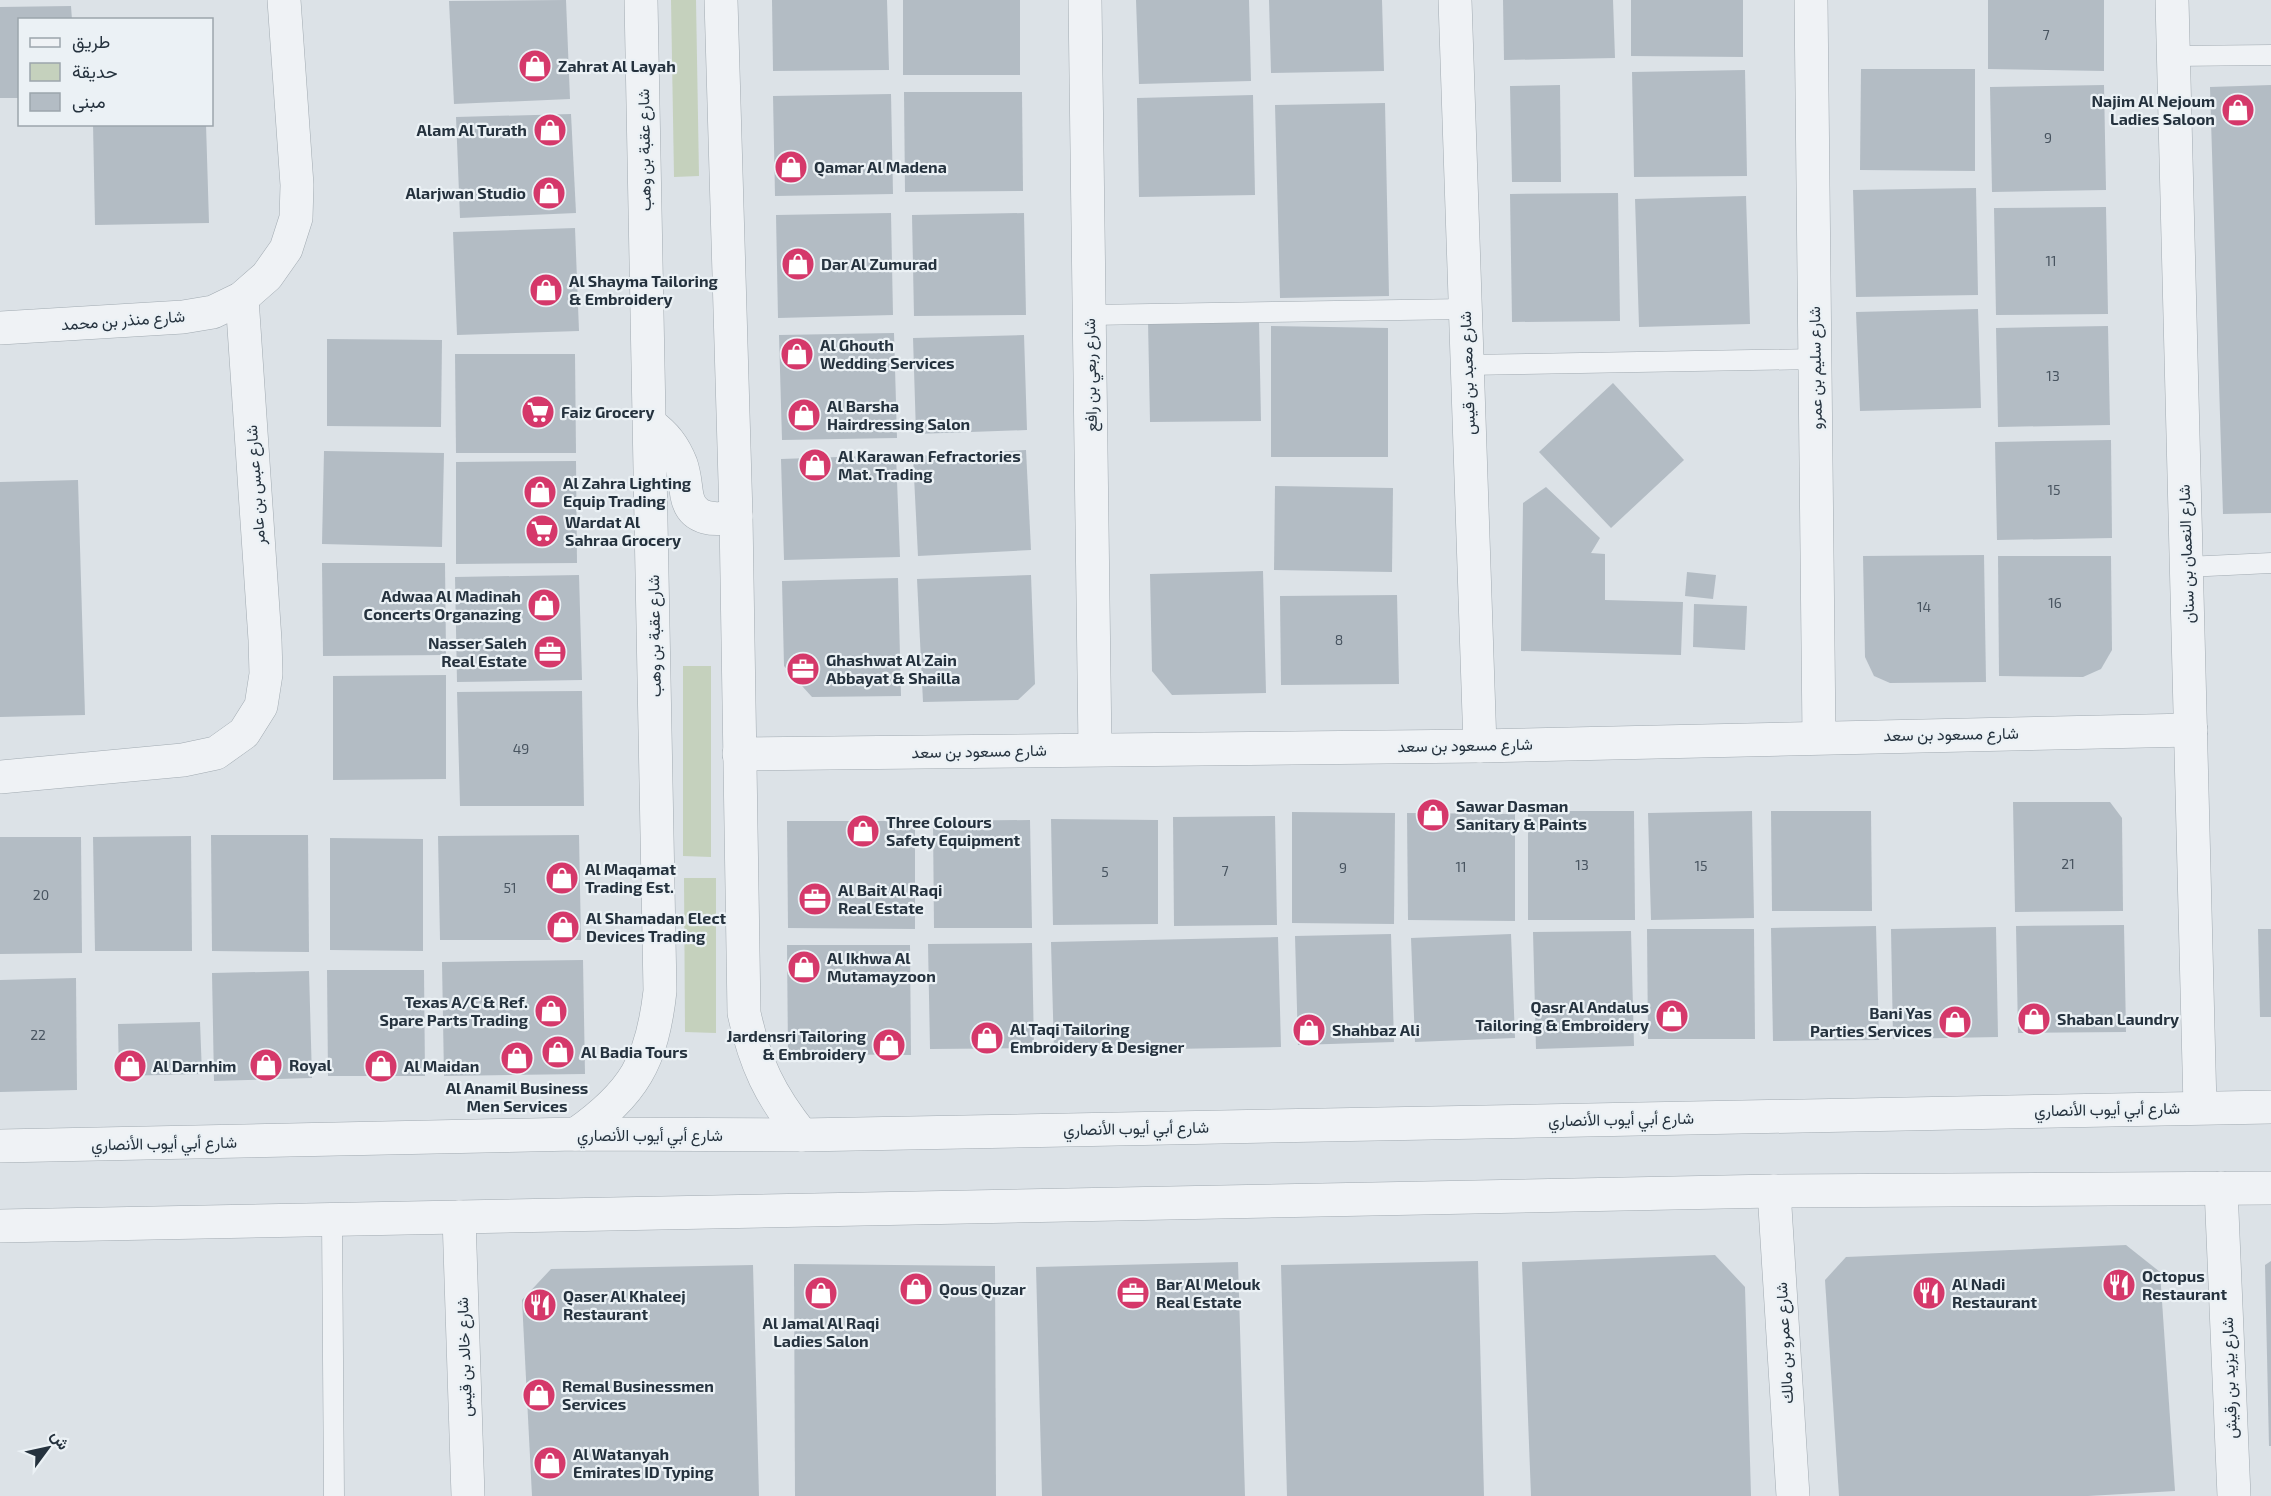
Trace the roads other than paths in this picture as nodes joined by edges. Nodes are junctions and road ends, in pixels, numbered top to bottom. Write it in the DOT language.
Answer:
graph roads {
  1 [pos="284,0"];
  2 [pos="641,0"];
  3 [pos="721,0"];
  4 [pos="1085,0"];
  5 [pos="1455,0"];
  6 [pos="1811,0"];
  7 [pos="2172,0"];
  8 [pos="2271,55"];
  9 [pos="2174,56"];
  10 [pos="242,298"];
  11 [pos="1465,309"];
  12 [pos="1090,315"];
  13 [pos="0,328"];
  14 [pos="1815,359"];
  15 [pos="1467,365"];
  16 [pos="650,424"];
  17 [pos="736,516"];
  18 [pos="2271,563"];
  19 [pos="2186,567"];
  20 [pos="2191,730"];
  21 [pos="1819,737"];
  22 [pos="1480,746"];
  23 [pos="1095,749"];
  24 [pos="739,754"];
  25 [pos="0,777"];
  26 [pos="2200,1107"];
  27 [pos="2271,1107"];
  28 [pos="576,1134"];
  29 [pos="802,1135"];
  30 [pos="0,1146"];
  31 [pos="2221,1188"];
  32 [pos="2271,1188"];
  33 [pos="1774,1191"];
  34 [pos="459,1217"];
  35 [pos="332,1220"];
  36 [pos="0,1226"];
  37 [pos="334,1496"];
  38 [pos="468,1496"];
  39 [pos="1793,1496"];
  40 [pos="2234,1496"];
  1 -- 10 [label="street"];
  2 -- 16 [label="street, شارع عقبة بن وهب"];
  3 -- 17 [label="street"];
  4 -- 12 [label="street, شارع ربعي بن رافع"];
  5 -- 11 [label="street, شارع معبد بن قيس"];
  6 -- 14 [label="street, شارع سليم بن عمرو"];
  7 -- 9 [label="street, شارع النعمان بن سنان"];
  8 -- 9 [label="lane"];
  9 -- 19 [label="street, شارع النعمان بن سنان"];
  10 -- 13 [label="street, شارع منذر بن محمد"];
  10 -- 25 [label="street, شارع عبس بن عامر"];
  11 -- 12 [label="lane"];
  11 -- 15 [label="street, شارع معبد بن قيس"];
  12 -- 23 [label="street, شارع ربعي بن رافع"];
  14 -- 15 [label="lane"];
  14 -- 21 [label="street, شارع سليم بن عمرو"];
  15 -- 22 [label="street, شارع معبد بن قيس"];
  16 -- 17 [label="street"];
  16 -- 28 [label="street, شارع عقبة بن وهب"];
  17 -- 24 [label="street"];
  18 -- 19 [label="lane"];
  19 -- 20 [label="street, شارع النعمان بن سنان"];
  20 -- 21 [label="street, شارع مسعود بن سعد"];
  20 -- 26 [label="street, شارع النعمان بن سنان"];
  21 -- 22 [label="street, شارع مسعود بن سعد"];
  22 -- 23 [label="street, شارع مسعود بن سعد"];
  23 -- 24 [label="street, شارع مسعود بن سعد"];
  24 -- 29 [label="street"];
  26 -- 27 [label="street, شارع أبي أيوب الأنصاري"];
  26 -- 29 [label="street, شارع أبي أيوب الأنصاري"];
  28 -- 29 [label="street, شارع أبي أيوب الأنصاري"];
  28 -- 30 [label="street, شارع أبي أيوب الأنصاري"];
  31 -- 32 [label="street"];
  31 -- 33 [label="street"];
  31 -- 40 [label="street, شارع يزيد بن رقيش"];
  33 -- 34 [label="street"];
  33 -- 39 [label="street, شارع عمرو بن مالك"];
  34 -- 35 [label="street"];
  34 -- 38 [label="street, شارع خالد بن قيس"];
  35 -- 36 [label="street"];
  35 -- 37 [label="lane"];
}
